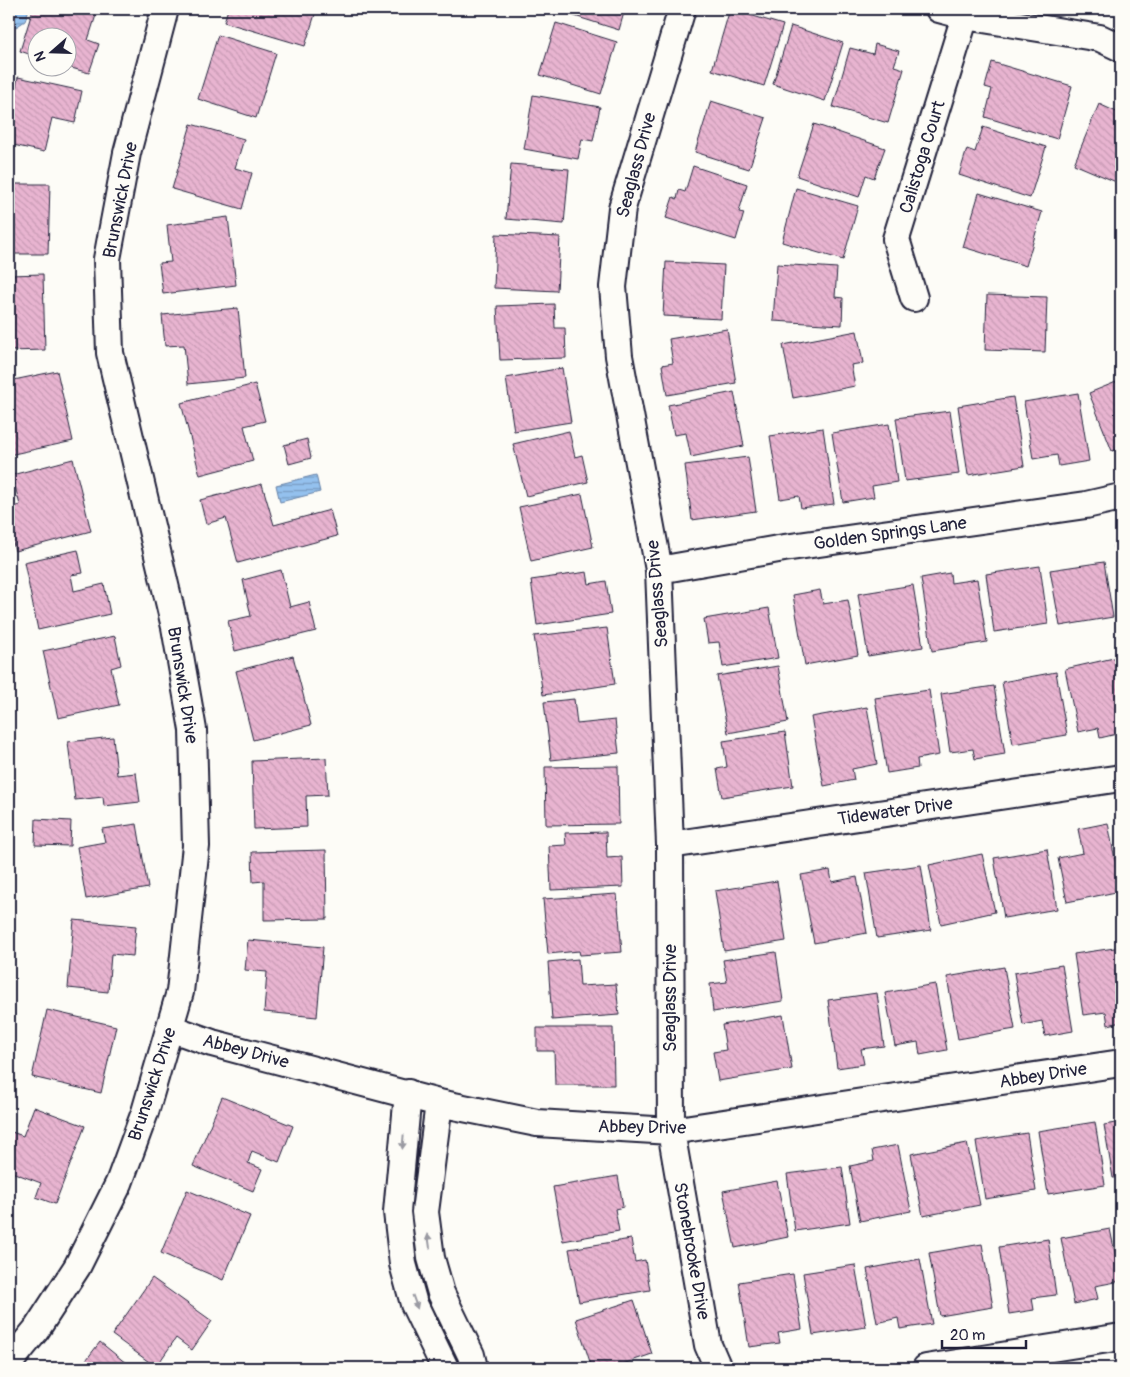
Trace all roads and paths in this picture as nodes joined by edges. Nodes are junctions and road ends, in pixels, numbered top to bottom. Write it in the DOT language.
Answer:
graph roads {
  1 [pos="165,9"];
  2 [pos="682,9"];
  3 [pos="939,9"];
  4 [pos="965,16"];
  5 [pos="1121,48"];
  6 [pos="914,298"];
  7 [pos="1121,496"];
  8 [pos="659,570"];
  9 [pos="1121,778"];
  10 [pos="670,845"];
  11 [pos="170,1028"];
  12 [pos="1121,1063"];
  13 [pos="408,1093"];
  14 [pos="439,1103"];
  15 [pos="671,1131"];
  16 [pos="1121,1337"];
  17 [pos="9,1363"];
  18 [pos="445,1368"];
  19 [pos="474,1368"];
  20 [pos="718,1368"];
  21 [pos="926,1368"];
  1 -- 11 [label="street, Brunswick Drive"];
  2 -- 8 [label="street, Seaglass Drive"];
  3 -- 4 [label="street"];
  4 -- 5 [label="street"];
  4 -- 6 [label="street, Calistoga Court"];
  7 -- 8 [label="street, Golden Springs Lane"];
  8 -- 10 [label="street, Seaglass Drive"];
  9 -- 10 [label="street, Tidewater Drive"];
  10 -- 15 [label="street, Seaglass Drive"];
  11 -- 13 [label="street, Abbey Drive"];
  11 -- 17 [label="street, Brunswick Drive"];
  12 -- 15 [label="street, Abbey Drive"];
  13 -- 14 [label="street, Abbey Drive"];
  13 -- 18 [label="street, one-way"];
  14 -- 15 [label="street, Abbey Drive"];
  19 -- 14 [label="street, one-way"];
  15 -- 20 [label="street, Stonebrooke Drive"];
  16 -- 21 [label="street"];
}
